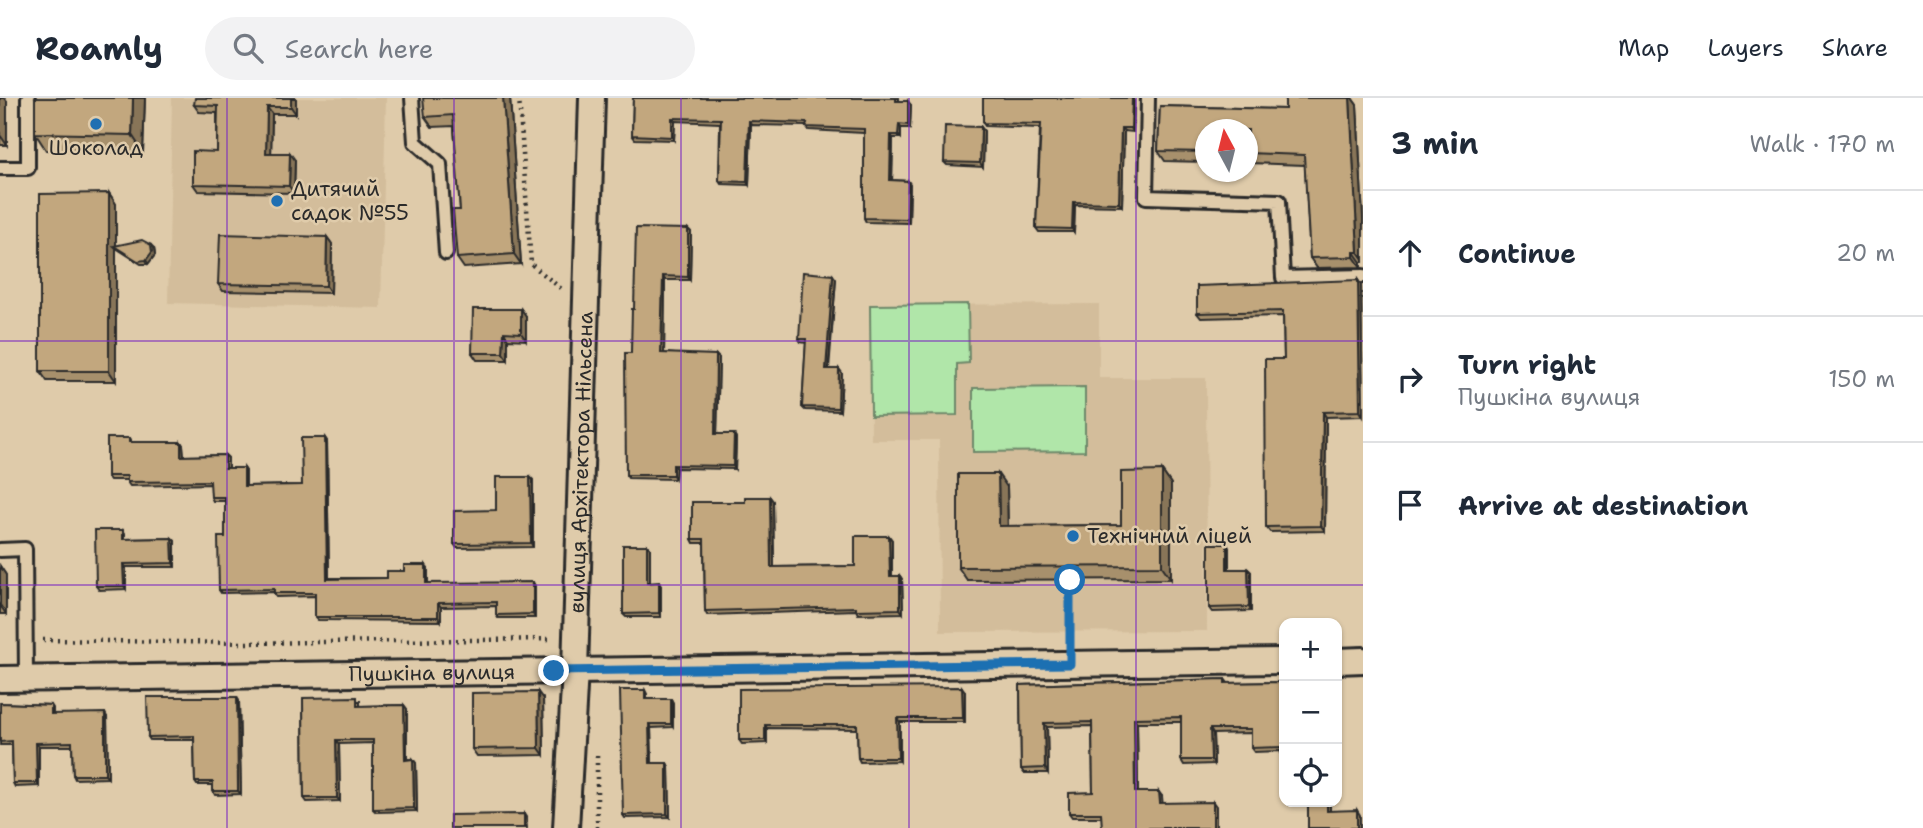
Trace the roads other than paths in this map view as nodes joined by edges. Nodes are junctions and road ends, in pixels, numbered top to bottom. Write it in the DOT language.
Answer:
graph roads {
  1 [pos="28,98"];
  2 [pos="412,98"];
  3 [pos="592,98"];
  4 [pos="1148,98"];
  5 [pos="0,168"];
  6 [pos="446,253"];
  7 [pos="1363,276"];
  8 [pos="0,550"];
  9 [pos="1363,660"];
  10 [pos="1279,661"];
  11 [pos="1342,661"];
  12 [pos="575,670"];
  13 [pos="26,678"];
  14 [pos="0,679"];
  15 [pos="566,828"];
  1 -- 5 [label="lane"];
  2 -- 6 [label="lane"];
  3 -- 12 [label="street, вулиця Архітектора Нільсена"];
  4 -- 7 [label="lane"];
  8 -- 13 [label="lane"];
  9 -- 11 [label="street"];
  10 -- 12 [label="street, Пушкіна вулиця"];
  12 -- 13 [label="street, Пушкіна вулиця"];
  12 -- 15 [label="street, вулиця Архітектора Нільсена"];
  13 -- 14 [label="street, Пушкіна вулиця"];
}
